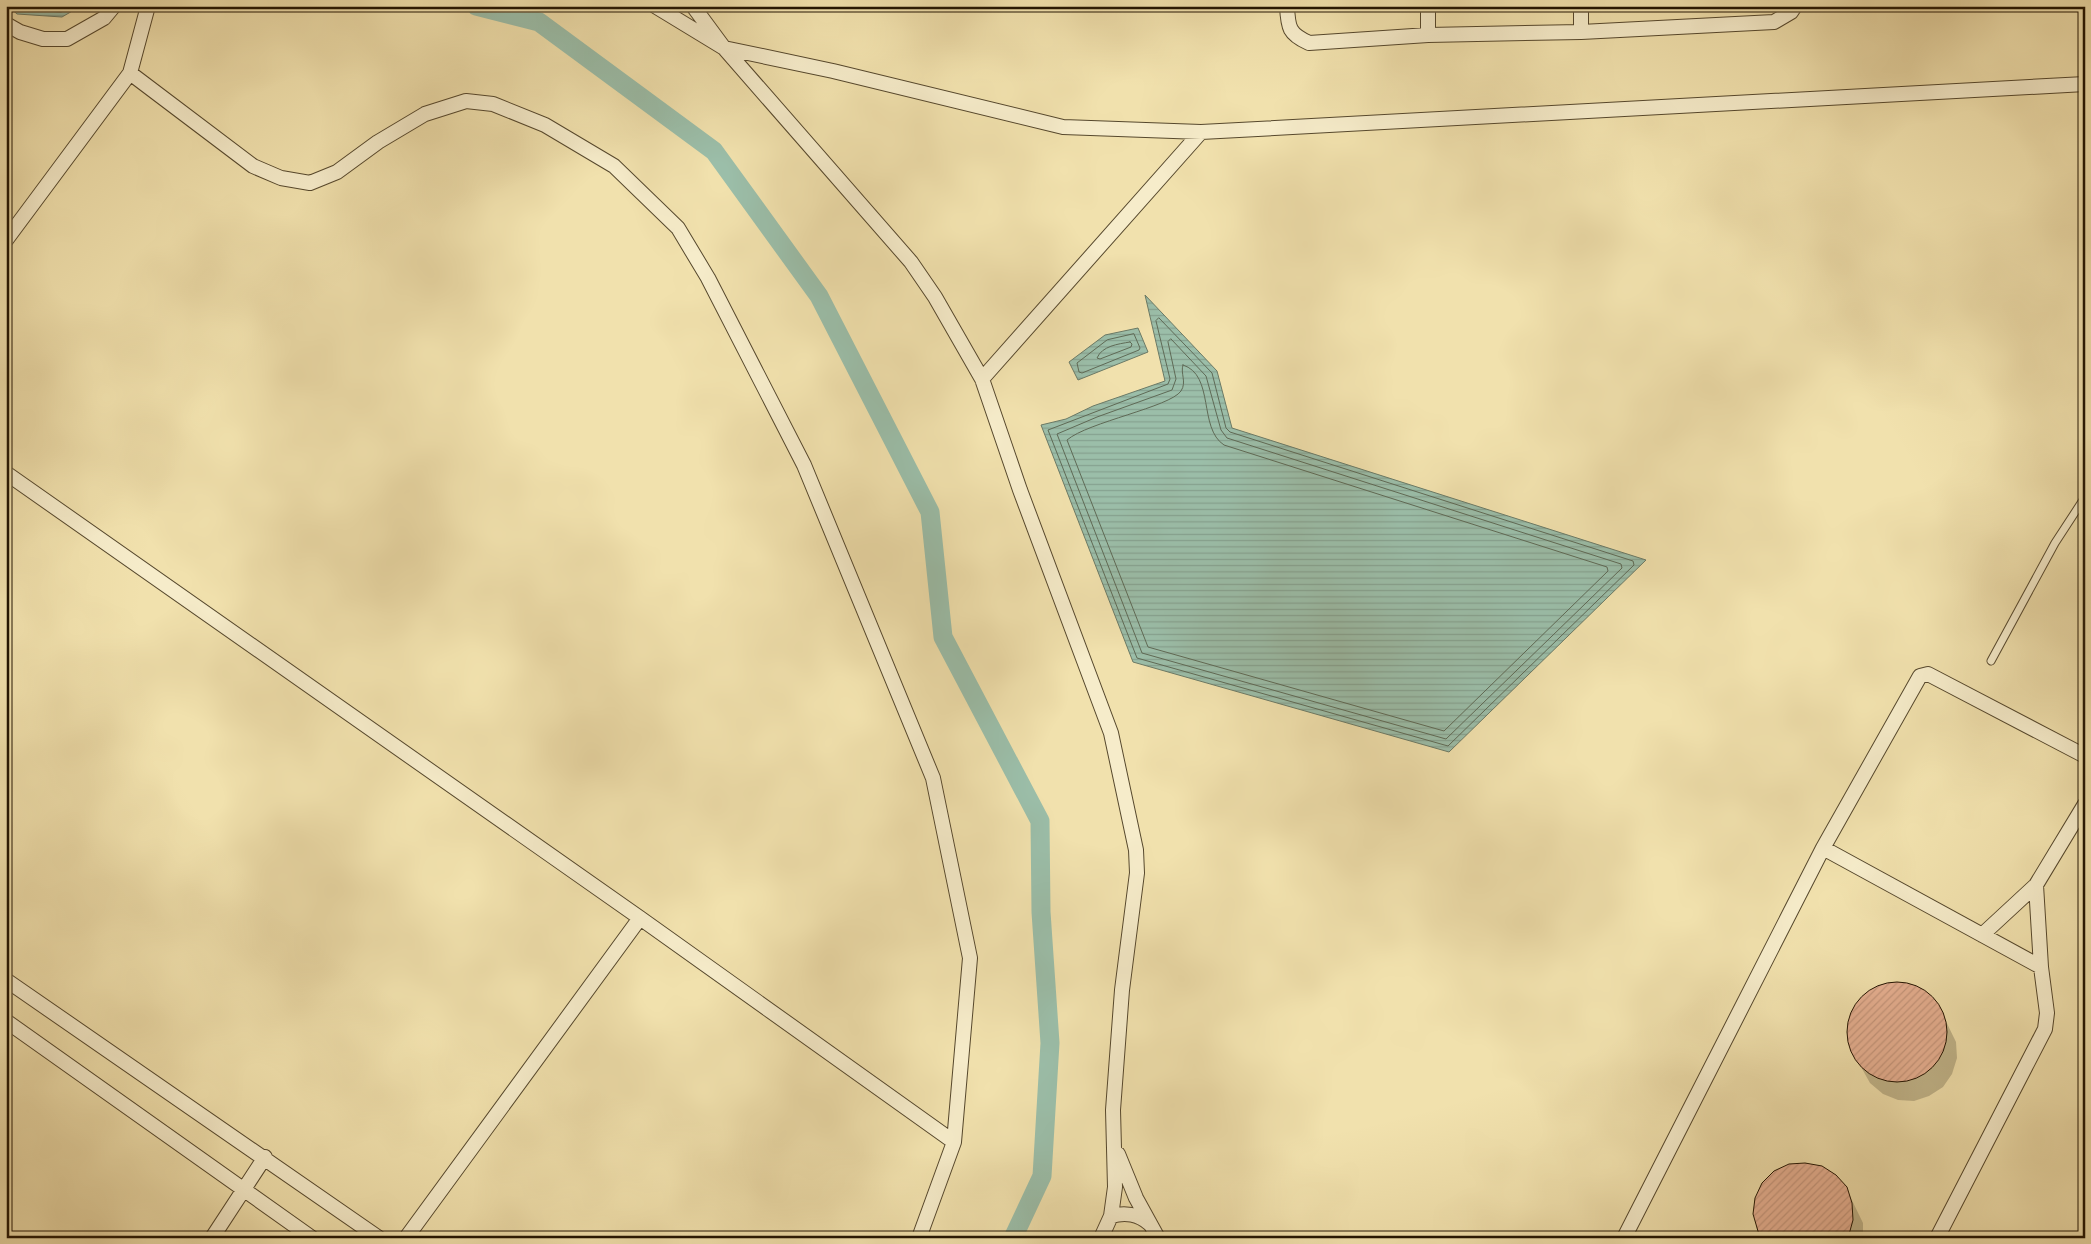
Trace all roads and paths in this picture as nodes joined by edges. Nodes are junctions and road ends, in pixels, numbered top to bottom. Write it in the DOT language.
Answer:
graph roads {
  1 [pos="114,6"];
  2 [pos="148,6"];
  3 [pos="655,6"];
  4 [pos="693,6"];
  5 [pos="1287,6"];
  6 [pos="1428,6"];
  7 [pos="1581,6"];
  8 [pos="1794,6"];
  9 [pos="6,24"];
  10 [pos="1581,32"];
  11 [pos="1428,35"];
  12 [pos="724,48"];
  13 [pos="130,73"];
  14 [pos="2085,84"];
  15 [pos="1201,132"];
  16 [pos="6,240"];
  17 [pos="982,379"];
  18 [pos="6,473"];
  19 [pos="2085,497"];
  20 [pos="1991,661"];
  21 [pos="2085,756"];
  22 [pos="2085,804"];
  23 [pos="1823,848"];
  24 [pos="2036,885"];
  25 [pos="640,918"];
  26 [pos="1982,935"];
  27 [pos="2041,967"];
  28 [pos="6,980"];
  29 [pos="6,1021"];
  30 [pos="1114,1141"];
  31 [pos="954,1142"];
  32 [pos="265,1157"];
  33 [pos="243,1189"];
  34 [pos="1111,1216"];
  35 [pos="1150,1231"];
  36 [pos="1103,1237"];
  37 [pos="212,1238"];
  38 [pos="312,1238"];
  39 [pos="379,1238"];
  40 [pos="406,1238"];
  41 [pos="919,1238"];
  42 [pos="1158,1238"];
  43 [pos="1624,1238"];
  44 [pos="1938,1238"];
  1 -- 9 [label="street"];
  2 -- 13 [label="street"];
  3 -- 12 [label="street"];
  4 -- 12 [label="street"];
  5 -- 11 [label="street"];
  6 -- 11 [label="street"];
  7 -- 10 [label="street"];
  8 -- 10 [label="street"];
  10 -- 11 [label="street"];
  12 -- 15 [label="street"];
  12 -- 17 [label="street"];
  13 -- 16 [label="street"];
  13 -- 31 [label="street"];
  14 -- 15 [label="street"];
  15 -- 17 [label="street"];
  17 -- 30 [label="street"];
  18 -- 25 [label="street"];
  19 -- 20 [label="lane"];
  21 -- 23 [label="street"];
  22 -- 24 [label="street"];
  23 -- 26 [label="street"];
  23 -- 43 [label="street"];
  24 -- 26 [label="street"];
  24 -- 27 [label="street"];
  25 -- 31 [label="street"];
  25 -- 40 [label="street"];
  26 -- 27 [label="street"];
  27 -- 44 [label="street"];
  28 -- 32 [label="street"];
  29 -- 33 [label="street"];
  30 -- 34 [label="street"];
  30 -- 35 [label="street"];
  31 -- 41 [label="street"];
  32 -- 33 [label="street"];
  32 -- 39 [label="street"];
  33 -- 37 [label="street"];
  33 -- 38 [label="street"];
  34 -- 35 [label="street"];
  34 -- 36 [label="street"];
  35 -- 42 [label="street"];
}
